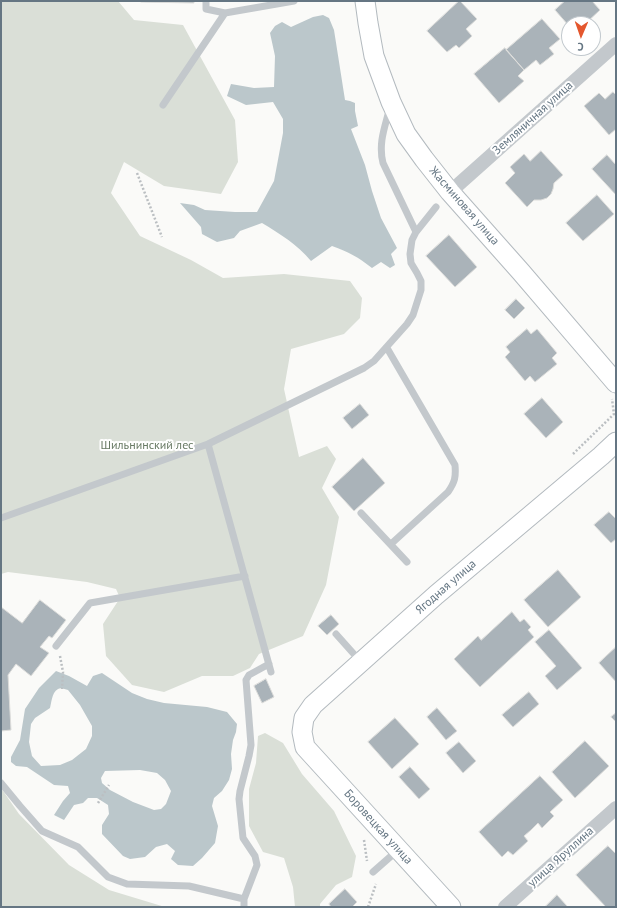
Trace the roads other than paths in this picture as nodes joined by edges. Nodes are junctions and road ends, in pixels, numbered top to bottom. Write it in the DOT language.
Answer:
graph roads {
  1 [pos="206,1"];
  2 [pos="294,1"];
  3 [pos="365,1"];
  4 [pos="224,13"];
  5 [pos="616,44"];
  6 [pos="391,102"];
  7 [pos="163,105"];
  8 [pos="450,192"];
  9 [pos="436,207"];
  10 [pos="416,232"];
  11 [pos="387,348"];
  12 [pos="616,383"];
  13 [pos="616,442"];
  14 [pos="208,444"];
  15 [pos="362,513"];
  16 [pos="1,518"];
  17 [pos="391,544"];
  18 [pos="407,562"];
  19 [pos="245,576"];
  20 [pos="336,634"];
  21 [pos="56,646"];
  22 [pos="361,662"];
  23 [pos="269,664"];
  24 [pos="271,672"];
  25 [pos="306,747"];
  26 [pos="1,783"];
  27 [pos="616,808"];
  28 [pos="398,850"];
  29 [pos="373,872"];
  30 [pos="244,903"];
  31 [pos="442,904"];
  32 [pos="505,907"];
  1 -- 4 [label="lane"];
  2 -- 4 [label="lane"];
  3 -- 6 [label="street, Жасминовая улица"];
  4 -- 7 [label="lane"];
  5 -- 8 [label="street, Земляничная улица"];
  6 -- 8 [label="street, Жасминовая улица"];
  6 -- 10 [label="lane"];
  8 -- 12 [label="street, Жасминовая улица"];
  9 -- 10 [label="lane"];
  10 -- 11 [label="lane"];
  11 -- 14 [label="lane"];
  11 -- 17 [label="lane"];
  13 -- 22 [label="street, Ягодная улица"];
  14 -- 16 [label="lane"];
  14 -- 19 [label="lane"];
  15 -- 17 [label="lane"];
  17 -- 18 [label="lane"];
  19 -- 21 [label="lane"];
  19 -- 23 [label="lane"];
  20 -- 22 [label="lane"];
  22 -- 25 [label="street, Ягодная улица"];
  23 -- 24 [label="lane"];
  23 -- 30 [label="lane"];
  25 -- 28 [label="street, Боровецкая улица"];
  26 -- 30 [label="lane"];
  27 -- 32 [label="street, улица Яруллина"];
  28 -- 29 [label="lane"];
  28 -- 31 [label="street, Боровецкая улица"];
}
